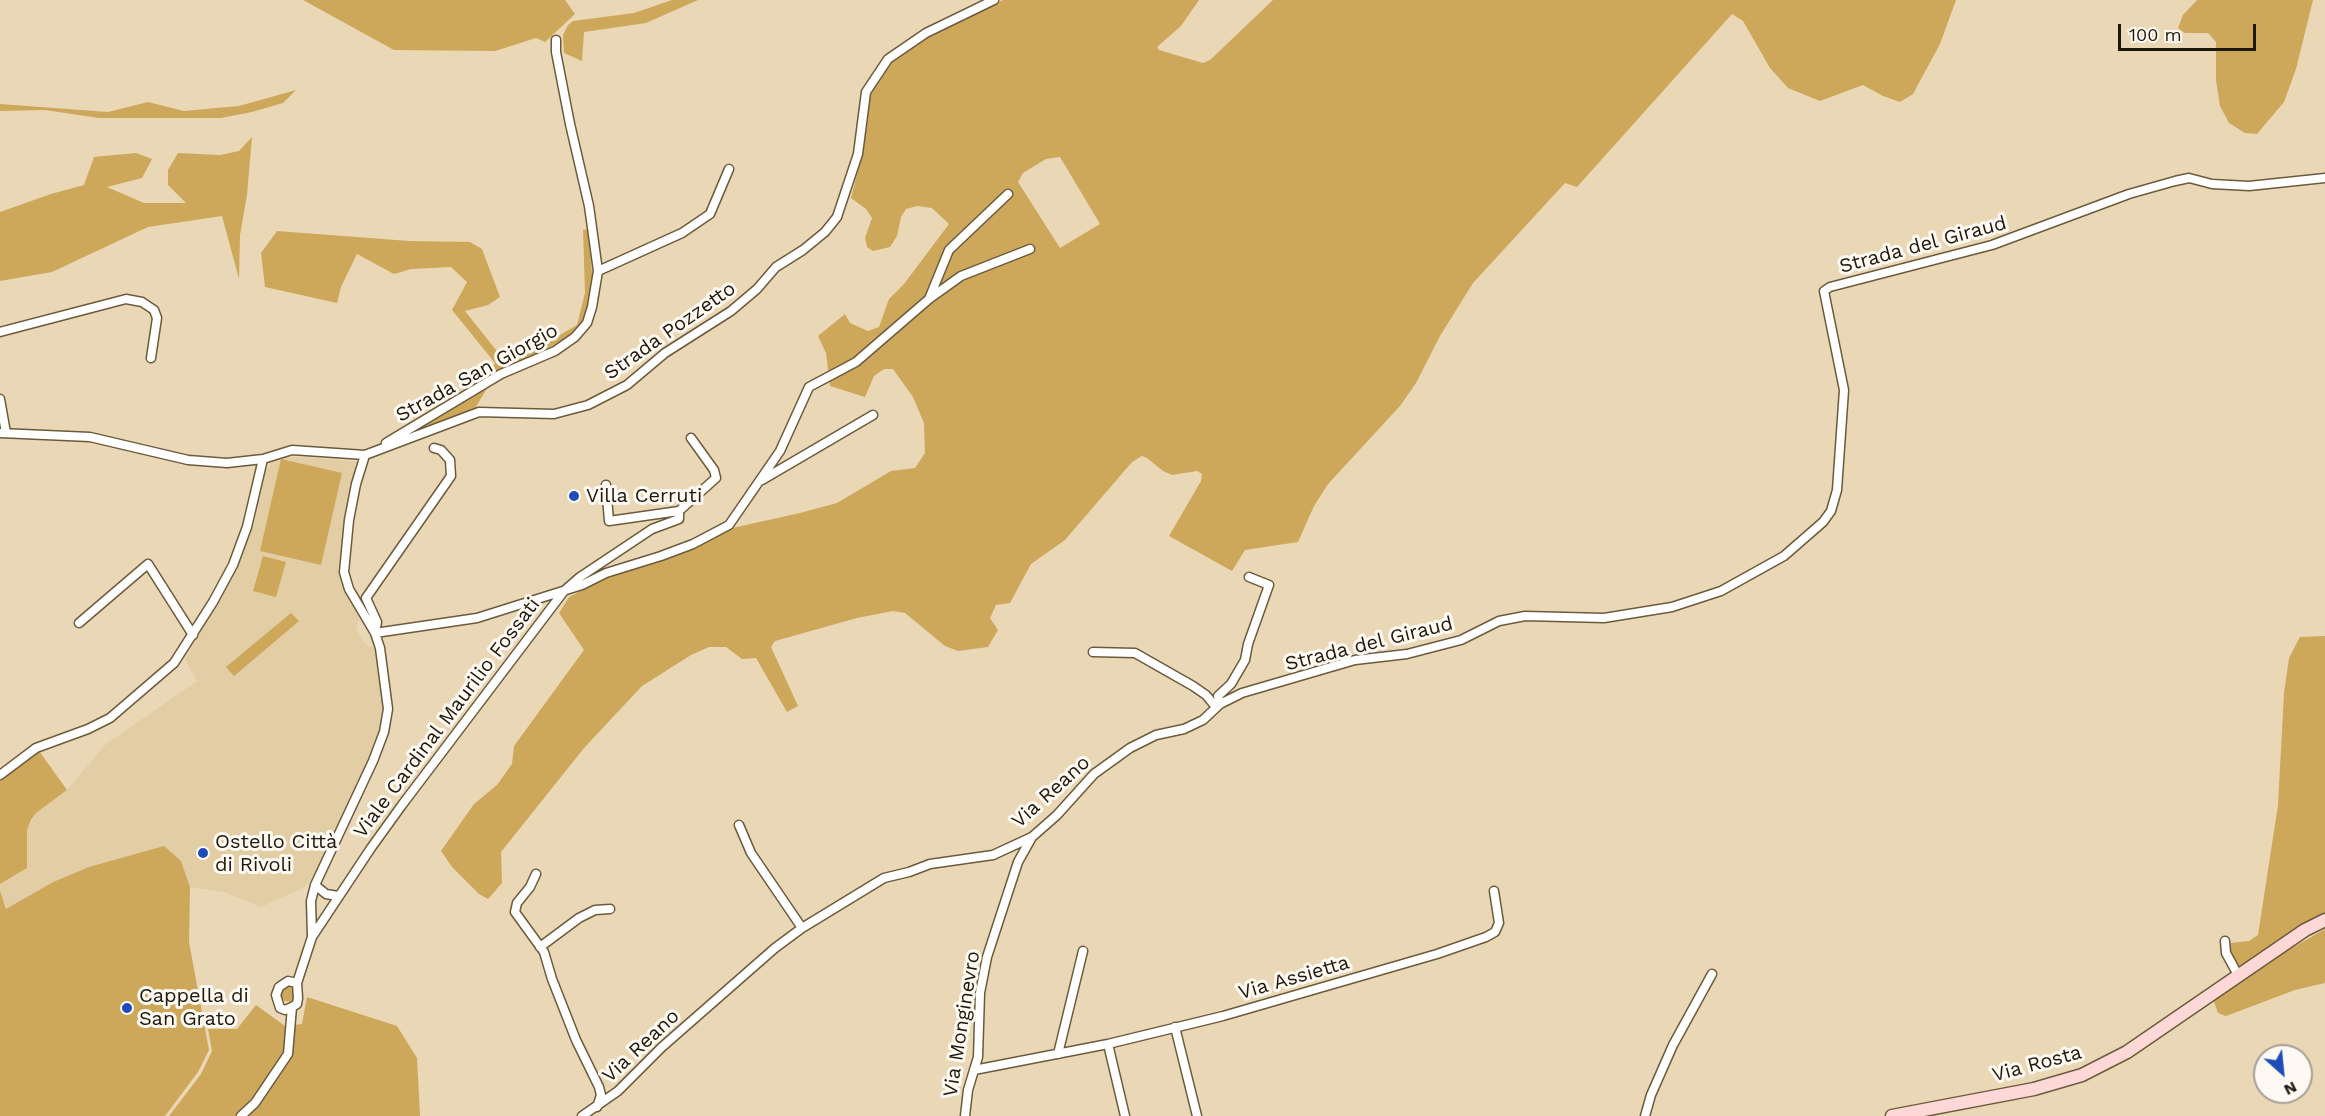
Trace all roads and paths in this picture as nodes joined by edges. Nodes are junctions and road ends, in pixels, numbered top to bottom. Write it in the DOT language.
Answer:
graph roads {
  1 [pos="994,0"];
  2 [pos="556,40"];
  3 [pos="729,169"];
  4 [pos="2325,178"];
  5 [pos="1008,194"];
  6 [pos="1030,249"];
  7 [pos="598,271"];
  8 [pos="929,299"];
  9 [pos="0,332"];
  10 [pos="151,358"];
  11 [pos="0,399"];
  12 [pos="873,415"];
  13 [pos="3,433"];
  14 [pos="690,438"];
  15 [pos="434,448"];
  16 [pos="365,455"];
  17 [pos="262,459"];
  18 [pos="759,481"];
  19 [pos="606,485"];
  20 [pos="679,511"];
  21 [pos="1249,577"];
  22 [pos="564,591"];
  23 [pos="80,623"];
  24 [pos="375,633"];
  25 [pos="193,635"];
  26 [pos="1093,652"];
  27 [pos="1218,705"];
  28 [pos="0,776"];
  29 [pos="739,825"];
  30 [pos="1032,837"];
  31 [pos="536,874"];
  32 [pos="315,885"];
  33 [pos="1494,891"];
  34 [pos="338,896"];
  35 [pos="610,909"];
  36 [pos="2325,920"];
  37 [pos="802,928"];
  38 [pos="312,937"];
  39 [pos="2225,941"];
  40 [pos="540,947"];
  41 [pos="1083,951"];
  42 [pos="1712,974"];
  43 [pos="2238,975"];
  44 [pos="297,983"];
  45 [pos="292,1007"];
  46 [pos="1175,1027"];
  47 [pos="1108,1044"];
  48 [pos="1058,1054"];
  49 [pos="974,1070"];
  50 [pos="597,1108"];
  51 [pos="241,1116"];
  52 [pos="582,1116"];
  53 [pos="965,1116"];
  54 [pos="1125,1116"];
  55 [pos="1197,1116"];
  56 [pos="1645,1116"];
  57 [pos="1892,1116"];
  1 -- 16 [label="street, Strada Pozzetto"];
  2 -- 7 [label="street, Strada San Giorgio"];
  3 -- 7 [label="street"];
  4 -- 27 [label="street, Strada del Giraud"];
  5 -- 8 [label="street"];
  6 -- 8 [label="street"];
  7 -- 16 [label="street, Strada San Giorgio"];
  8 -- 18 [label="street"];
  9 -- 10 [label="street"];
  11 -- 13 [label="street"];
  12 -- 18 [label="street"];
  13 -- 17 [label="street"];
  14 -- 20 [label="street"];
  15 -- 24 [label="street"];
  16 -- 17 [label="street"];
  16 -- 24 [label="street"];
  17 -- 25 [label="street"];
  18 -- 22 [label="street"];
  19 -- 20 [label="street"];
  20 -- 22 [label="street"];
  21 -- 27 [label="street, Via Reano"];
  22 -- 24 [label="street"];
  22 -- 34 [label="street, Viale Cardinal Maurilio Fossati"];
  23 -- 25 [label="street"];
  24 -- 32 [label="street"];
  25 -- 28 [label="street"];
  26 -- 27 [label="street"];
  27 -- 30 [label="street, Via Reano"];
  29 -- 37 [label="street"];
  30 -- 37 [label="street, Via Reano"];
  30 -- 49 [label="street, Via Monginevro"];
  31 -- 40 [label="street"];
  32 -- 34 [label="street"];
  32 -- 38 [label="street"];
  33 -- 46 [label="street, Via Assietta"];
  34 -- 38 [label="street, Viale Cardinal Maurilio Fossati"];
  35 -- 40 [label="street"];
  36 -- 43 [label="street, Via Rosta"];
  37 -- 50 [label="street, Via Reano"];
  38 -- 44 [label="street"];
  39 -- 43 [label="street"];
  40 -- 50 [label="street"];
  41 -- 48 [label="street"];
  42 -- 56 [label="street"];
  43 -- 57 [label="street, Via Rosta"];
  44 -- 45 [label="street"];
  44 -- 45 [label="street"];
  45 -- 51 [label="street"];
  46 -- 47 [label="street, Via Assietta"];
  46 -- 55 [label="street"];
  47 -- 48 [label="street, Via Assietta"];
  47 -- 54 [label="street"];
  48 -- 49 [label="street, Via Assietta"];
  49 -- 53 [label="street, Via Monginevro"];
  50 -- 52 [label="street, Via Reano"];
}
